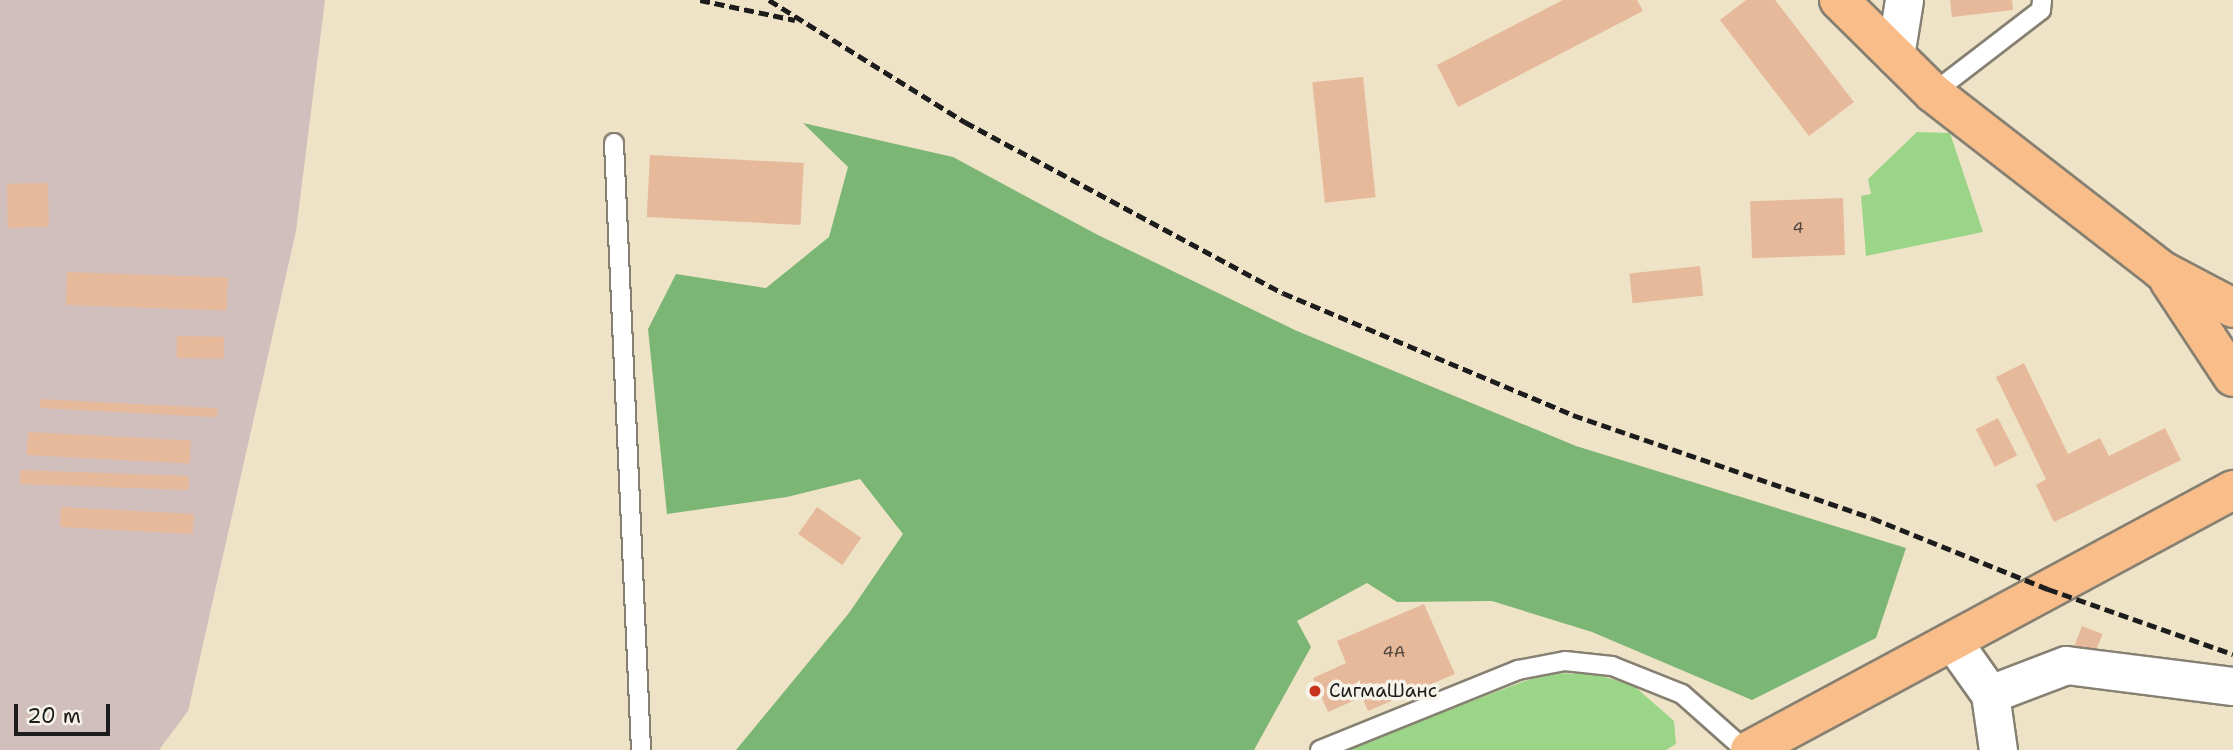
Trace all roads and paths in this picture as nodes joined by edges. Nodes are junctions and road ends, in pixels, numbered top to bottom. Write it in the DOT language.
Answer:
graph roads {
  1 [pos="1839,0"];
  2 [pos="1905,0"];
  3 [pos="2042,0"];
  4 [pos="1895,56"];
  5 [pos="1933,93"];
  6 [pos="614,144"];
  7 [pos="2215,312"];
  8 [pos="2233,354"];
  9 [pos="2233,377"];
  10 [pos="2226,489"];
  11 [pos="1953,642"];
  12 [pos="2233,686"];
  13 [pos="1990,694"];
  14 [pos="641,750"];
  15 [pos="1320,750"];
  16 [pos="1745,750"];
  17 [pos="1750,750"];
  18 [pos="1998,750"];
  1 -- 4 [label="main road"];
  2 -- 4 [label="street"];
  3 -- 5 [label="lane"];
  4 -- 5 [label="main road"];
  5 -- 7 [label="main road"];
  6 -- 14 [label="lane"];
  7 -- 8 [label="main road"];
  7 -- 9 [label="main road"];
  10 -- 11 [label="main road"];
  11 -- 13 [label="street"];
  11 -- 17 [label="main road"];
  12 -- 13 [label="street"];
  13 -- 18 [label="street"];
  15 -- 16 [label="lane"];
}
